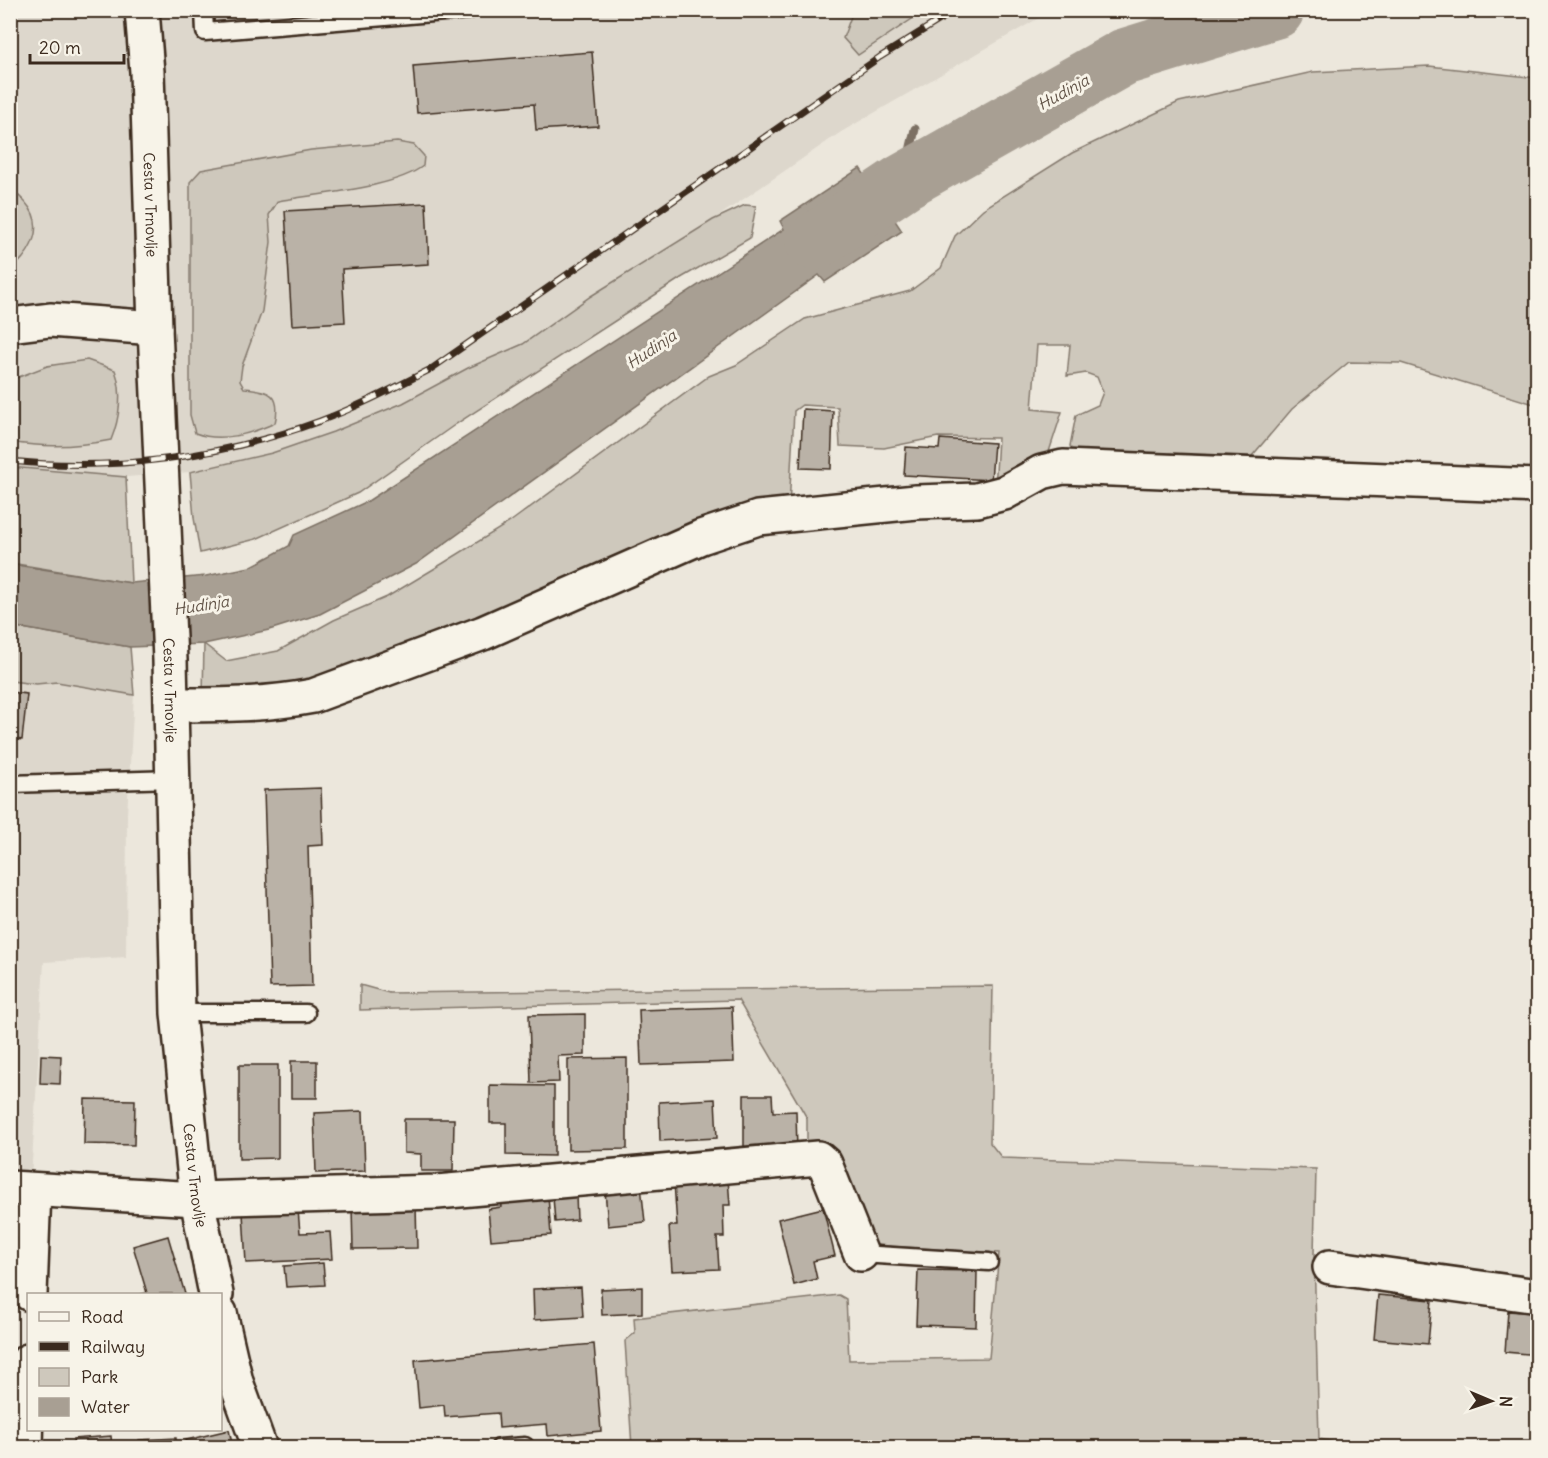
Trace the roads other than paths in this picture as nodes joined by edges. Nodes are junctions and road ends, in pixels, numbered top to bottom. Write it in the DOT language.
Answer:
graph roads {
  1 [pos="142,10"];
  2 [pos="204,10"];
  3 [pos="469,10"];
  4 [pos="10,325"];
  5 [pos="155,328"];
  6 [pos="1538,486"];
  7 [pos="171,705"];
  8 [pos="174,778"];
  9 [pos="12,786"];
  10 [pos="306,1013"];
  11 [pos="178,1014"];
  12 [pos="22,1189"];
  13 [pos="197,1199"];
  14 [pos="861,1254"];
  15 [pos="989,1262"];
  16 [pos="1330,1267"];
  17 [pos="30,1293"];
  18 [pos="216,1293"];
  19 [pos="1538,1296"];
  20 [pos="222,1322"];
  21 [pos="27,1405"];
  22 [pos="525,1446"];
  23 [pos="26,1448"];
  24 [pos="260,1448"];
  25 [pos="499,1448"];
  1 -- 5 [label="street, Cesta v Trnovlje"];
  2 -- 3 [label="lane"];
  4 -- 5 [label="street"];
  5 -- 7 [label="street, Cesta v Trnovlje"];
  6 -- 7 [label="street"];
  7 -- 8 [label="street, Cesta v Trnovlje"];
  8 -- 9 [label="lane"];
  8 -- 11 [label="street, Cesta v Trnovlje"];
  10 -- 11 [label="lane"];
  11 -- 13 [label="street, Cesta v Trnovlje"];
  12 -- 13 [label="street"];
  12 -- 17 [label="street"];
  13 -- 14 [label="street"];
  13 -- 18 [label="street, Cesta v Trnovlje"];
  14 -- 15 [label="lane"];
  16 -- 19 [label="street"];
  20 -- 24 [label="street"];
  21 -- 23 [label="street"];
  22 -- 25 [label="lane"];
}
